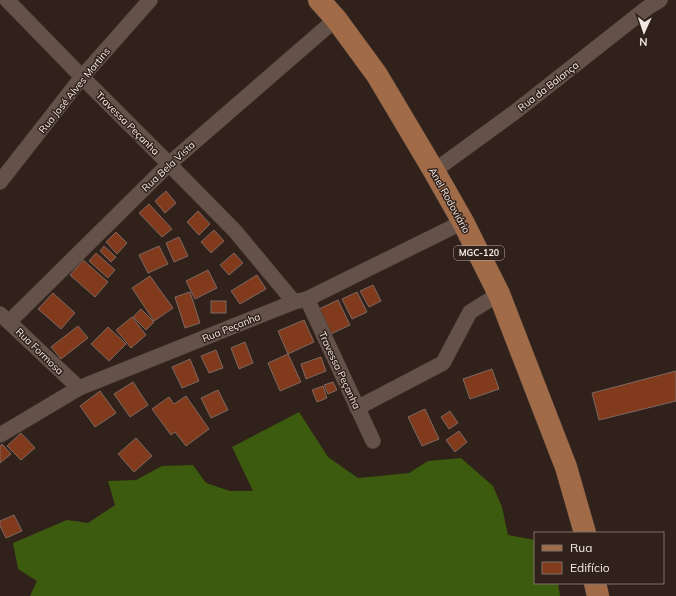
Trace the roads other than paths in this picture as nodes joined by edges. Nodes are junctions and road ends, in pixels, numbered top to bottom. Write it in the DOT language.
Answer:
graph roads {
  1 [pos="7,0"];
  2 [pos="150,0"];
  3 [pos="319,0"];
  4 [pos="660,0"];
  5 [pos="336,19"];
  6 [pos="82,77"];
  7 [pos="169,164"];
  8 [pos="434,170"];
  9 [pos="0,182"];
  10 [pos="463,222"];
  11 [pos="499,294"];
  12 [pos="301,300"];
  13 [pos="5,318"];
  14 [pos="79,388"];
  15 [pos="357,408"];
  16 [pos="0,435"];
  17 [pos="373,441"];
  18 [pos="585,532"];
  19 [pos="595,584"];
  20 [pos="598,596"];
  1 -- 6 [label="street, Travessa Peçanha"];
  2 -- 6 [label="street, Rua José Alves Martins"];
  3 -- 5 [label="main road, Anel Rodoviário / MGC-120"];
  4 -- 8 [label="street, Rua da Balança"];
  5 -- 7 [label="street, Rua Bela Vista"];
  5 -- 8 [label="main road, Anel Rodoviário / MGC-120"];
  6 -- 7 [label="street, Travessa Peçanha"];
  6 -- 9 [label="street, Rua José Alves Martins"];
  7 -- 12 [label="street, Travessa Peçanha"];
  7 -- 13 [label="street, Rua Bela Vista"];
  8 -- 10 [label="main road, Anel Rodoviário / MGC-120"];
  10 -- 11 [label="main road, Anel Rodoviário / MGC-120"];
  10 -- 12 [label="street, Rua Peçanha"];
  11 -- 15 [label="street"];
  11 -- 18 [label="main road, Anel Rodoviário / MGC-120"];
  12 -- 14 [label="street, Rua Peçanha"];
  12 -- 15 [label="street, Travessa Peçanha"];
  13 -- 14 [label="street, Rua Formosa"];
  14 -- 16 [label="street, Rua Peçanha"];
  15 -- 17 [label="street, Travessa Peçanha"];
  19 -- 20 [label="main road"];
}
